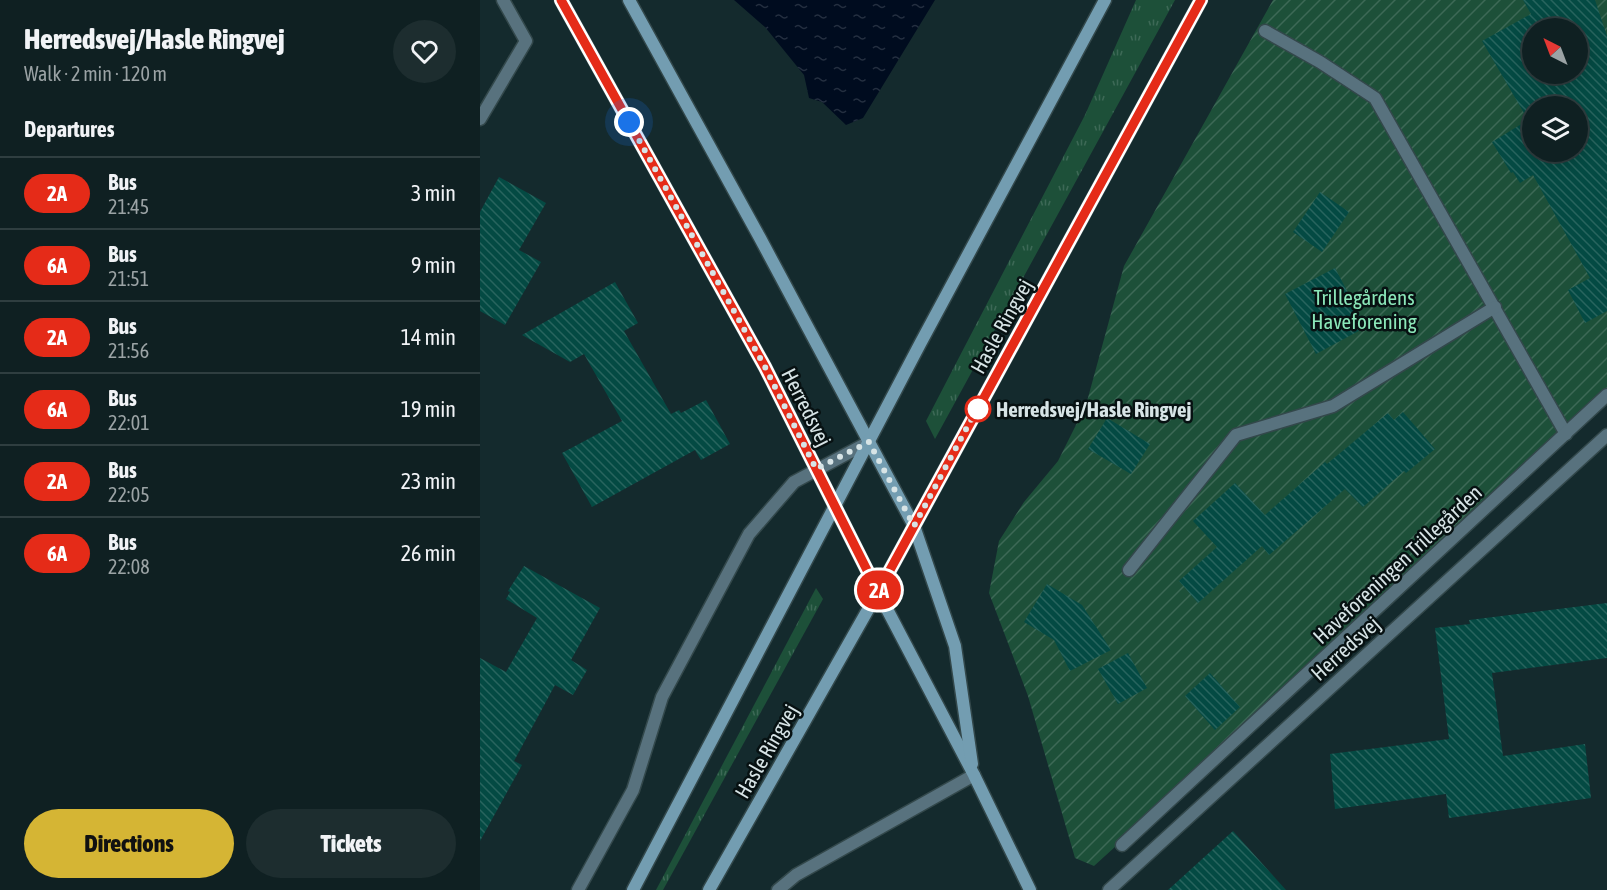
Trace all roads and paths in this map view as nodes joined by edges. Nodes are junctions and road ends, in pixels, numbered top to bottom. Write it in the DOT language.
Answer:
graph roads {
  1 [pos="503,0"];
  2 [pos="561,0"];
  3 [pos="629,0"];
  4 [pos="1105,0"];
  5 [pos="1201,0"];
  6 [pos="1265,31"];
  7 [pos="480,119"];
  8 [pos="1495,307"];
  9 [pos="1607,395"];
  10 [pos="1566,434"];
  11 [pos="1607,435"];
  12 [pos="869,442"];
  13 [pos="816,469"];
  14 [pos="835,507"];
  15 [pos="914,526"];
  16 [pos="1129,570"];
  17 [pos="878,592"];
  18 [pos="974,775"];
  19 [pos="1122,845"];
  20 [pos="578,890"];
  21 [pos="633,890"];
  22 [pos="709,890"];
  23 [pos="778,890"];
  24 [pos="1030,890"];
  25 [pos="1109,890"];
  1 -- 7 [label="street"];
  2 -- 13 [label="main road, Herredsvej"];
  3 -- 12 [label="main road, Herredsvej"];
  4 -- 12 [label="main road"];
  5 -- 15 [label="main road, Hasle Ringvej"];
  6 -- 8 [label="street"];
  8 -- 10 [label="street"];
  8 -- 16 [label="street"];
  9 -- 10 [label="street, Haveforeningen Trillegården"];
  10 -- 19 [label="street, Haveforeningen Trillegården"];
  11 -- 25 [label="street, Herredsvej"];
  12 -- 13 [label="street"];
  12 -- 14 [label="main road"];
  12 -- 15 [label="main road, Herredsvej"];
  13 -- 14 [label="main road, Herredsvej"];
  13 -- 20 [label="street"];
  14 -- 17 [label="main road, Herredsvej"];
  14 -- 21 [label="main road"];
  15 -- 17 [label="main road, Hasle Ringvej"];
  15 -- 18 [label="main road, Herredsvej"];
  17 -- 18 [label="main road, Herredsvej"];
  17 -- 22 [label="main road, Hasle Ringvej"];
  18 -- 23 [label="street"];
  18 -- 24 [label="main road, Herredsvej"];
}
